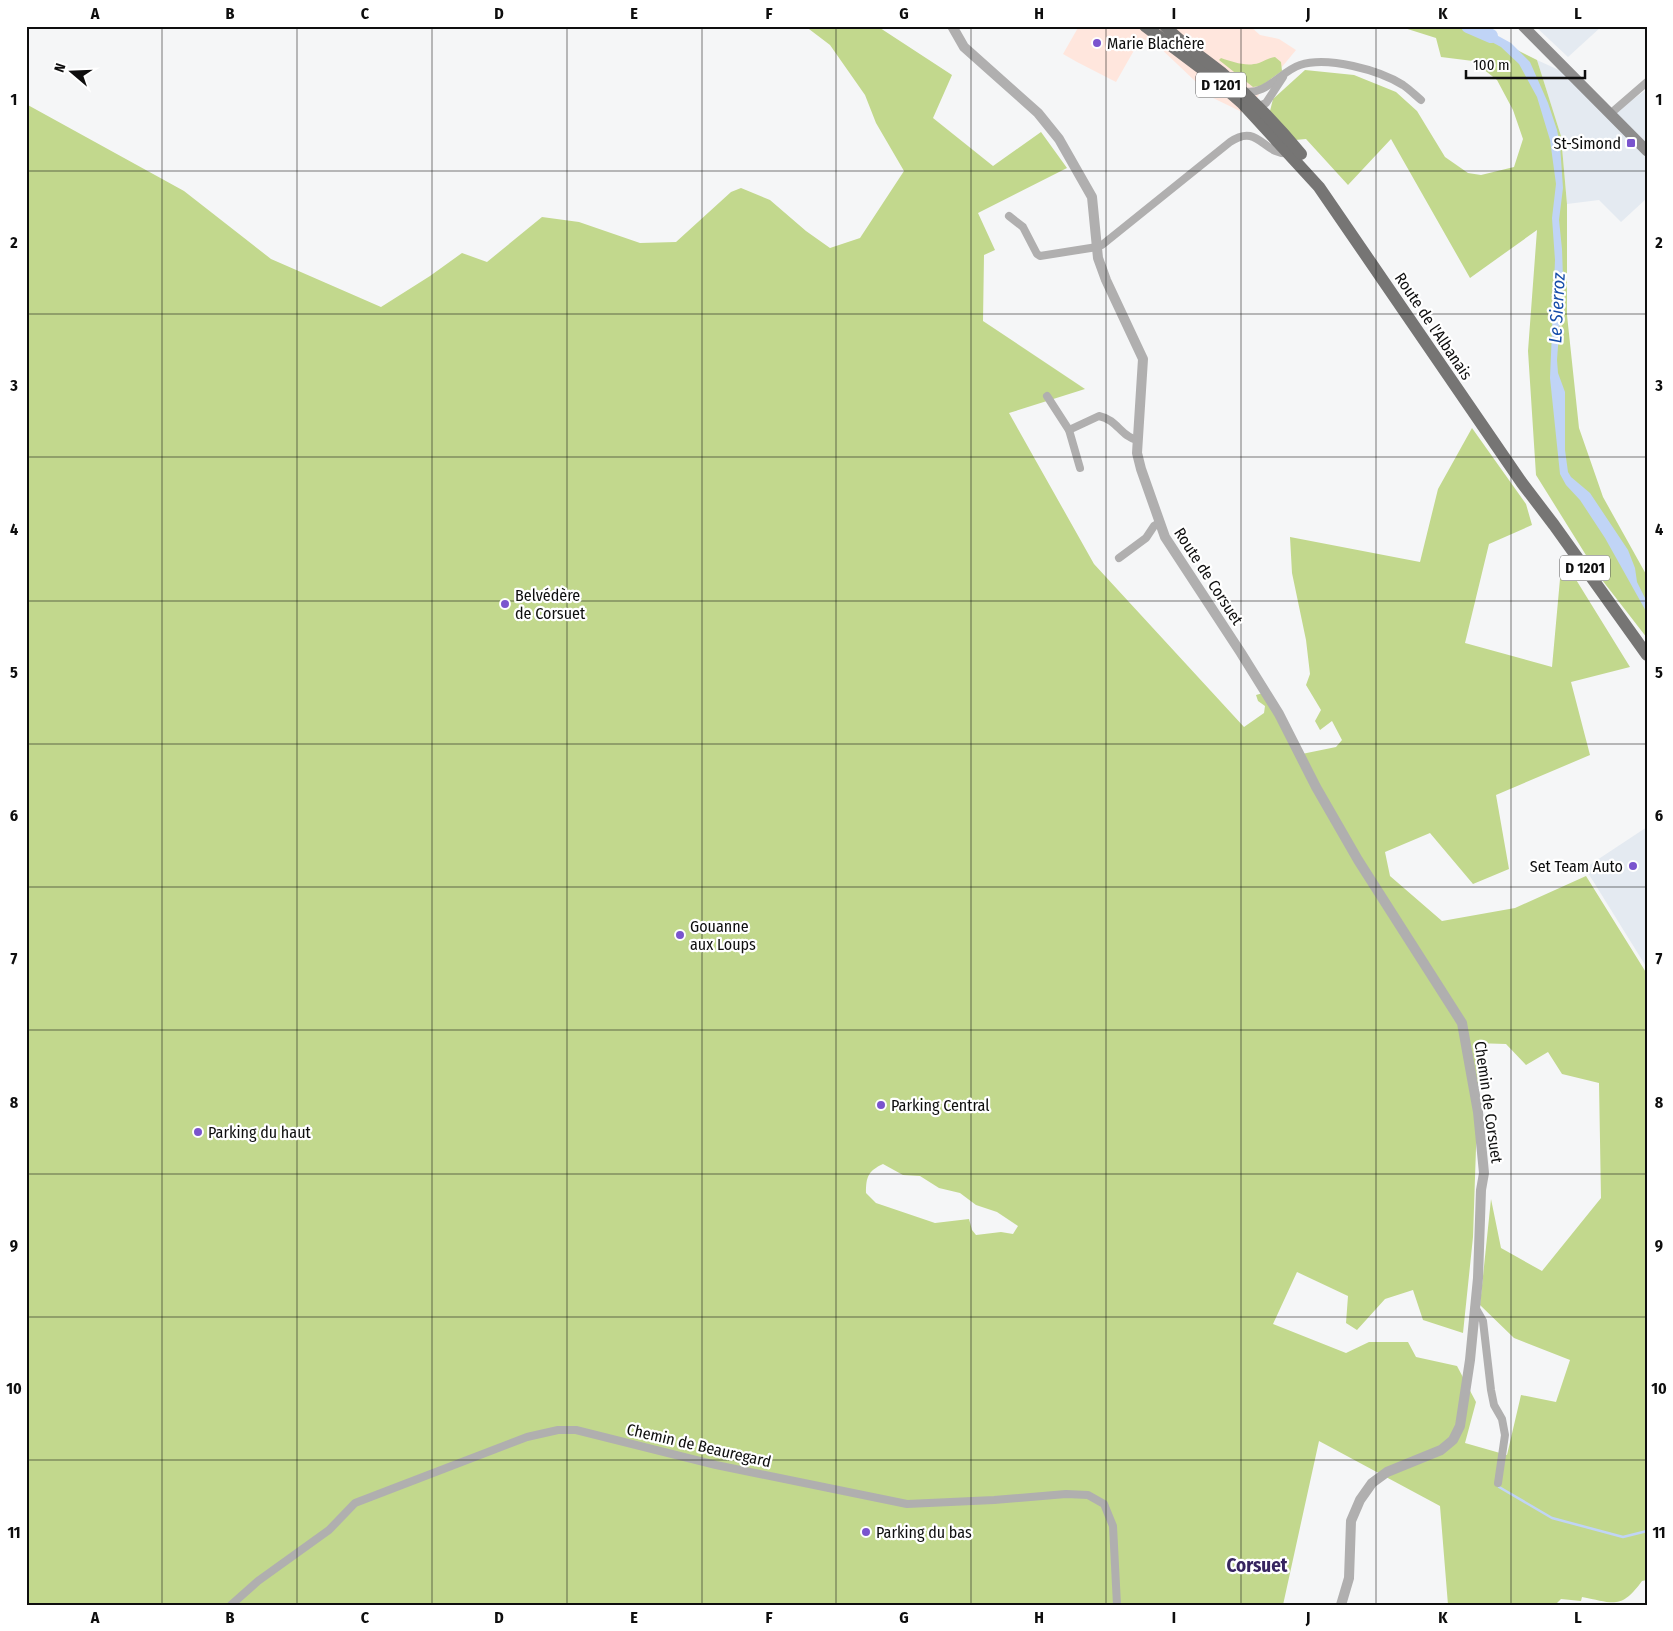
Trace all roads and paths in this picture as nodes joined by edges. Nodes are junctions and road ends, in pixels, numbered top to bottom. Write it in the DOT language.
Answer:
graph roads {
  1 [pos="952,26"];
  2 [pos="1145,26"];
  3 [pos="1166,26"];
  4 [pos="1523,26"];
  5 [pos="1285,73"];
  6 [pos="1210,75"];
  7 [pos="1647,82"];
  8 [pos="1241,90"];
  9 [pos="1421,100"];
  10 [pos="1260,107"];
  11 [pos="1610,114"];
  12 [pos="1647,151"];
  13 [pos="1289,153"];
  14 [pos="1319,187"];
  15 [pos="1009,216"];
  16 [pos="1099,246"];
  17 [pos="1047,396"];
  18 [pos="1069,430"];
  19 [pos="1137,440"];
  20 [pos="1080,468"];
  21 [pos="1522,483"];
  22 [pos="1159,523"];
  23 [pos="1119,558"];
  24 [pos="1647,654"];
  25 [pos="1647,664"];
  26 [pos="1279,714"];
  27 [pos="1475,1307"];
  28 [pos="1498,1483"];
  29 [pos="230,1605"];
  30 [pos="1117,1605"];
  31 [pos="1341,1605"];
  1 -- 16 [label="street, Route de Corsuet"];
  2 -- 6 [label="main road, Route de l'Albanais / D 1201"];
  3 -- 8 [label="main road, Route de l'Albanais / D 1201"];
  4 -- 11 [label="main road"];
  5 -- 8 [label="street"];
  5 -- 9 [label="street"];
  5 -- 10 [label="street"];
  6 -- 10 [label="street"];
  6 -- 13 [label="main road, Route de l'Albanais / D 1201"];
  7 -- 11 [label="street"];
  8 -- 10 [label="main road, Route de l'Albanais / D 1201"];
  10 -- 14 [label="main road, Route de l'Albanais / D 1201"];
  11 -- 12 [label="main road"];
  13 -- 14 [label="main road, Route de l'Albanais / D 1201"];
  13 -- 16 [label="street"];
  14 -- 21 [label="main road, Route de l'Albanais / D 1201"];
  15 -- 16 [label="street"];
  16 -- 19 [label="street, Route de Corsuet"];
  17 -- 18 [label="street"];
  18 -- 19 [label="street"];
  18 -- 20 [label="street"];
  19 -- 22 [label="street, Route de Corsuet"];
  21 -- 24 [label="main road, D 1201"];
  21 -- 25 [label="main road, D 1201"];
  22 -- 23 [label="street"];
  22 -- 26 [label="street, Route de Corsuet"];
  26 -- 27 [label="street, Chemin de Corsuet"];
  27 -- 28 [label="street"];
  27 -- 31 [label="street, Chemin de Corsuet"];
  29 -- 30 [label="street, Chemin de Beauregard"];
}
